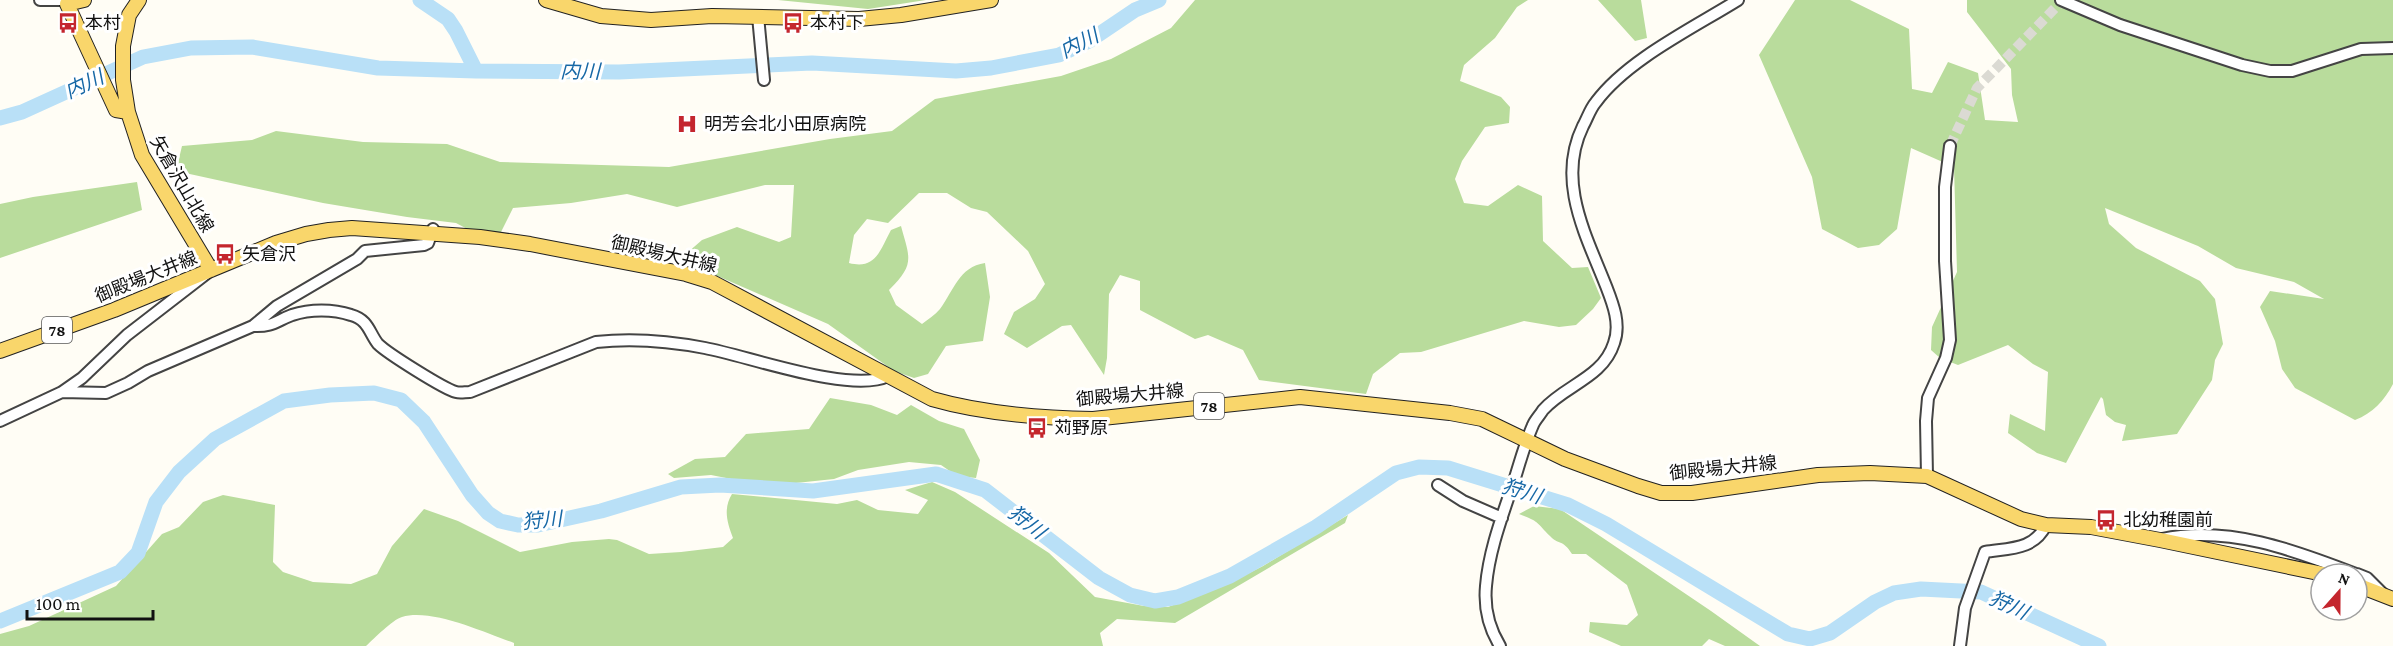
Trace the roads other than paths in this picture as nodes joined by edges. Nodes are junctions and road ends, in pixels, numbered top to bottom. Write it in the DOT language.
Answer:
graph roads {
  1 [pos="40,0"];
  2 [pos="84,0"];
  3 [pos="139,0"];
  4 [pos="546,0"];
  5 [pos="991,0"];
  6 [pos="1738,0"];
  7 [pos="2061,0"];
  8 [pos="67,1"];
  9 [pos="758,16"];
  10 [pos="2393,48"];
  11 [pos="764,80"];
  12 [pos="128,112"];
  13 [pos="1950,146"];
  14 [pos="432,231"];
  15 [pos="211,270"];
  16 [pos="253,326"];
  17 [pos="0,351"];
  18 [pos="888,376"];
  19 [pos="62,392"];
  20 [pos="0,421"];
  21 [pos="1527,440"];
  22 [pos="1927,476"];
  23 [pos="1438,485"];
  24 [pos="1504,512"];
  25 [pos="2046,525"];
  26 [pos="2160,540"];
  27 [pos="2322,562"];
  28 [pos="2309,571"];
  29 [pos="2369,580"];
  30 [pos="2369,589"];
  31 [pos="2388,596"];
  32 [pos="1500,646"];
  33 [pos="1960,646"];
  1 -- 8 [label="street"];
  2 -- 8 [label="main road"];
  3 -- 12 [label="main road, 矢倉沢山北線"];
  4 -- 9 [label="main road"];
  5 -- 9 [label="main road"];
  6 -- 21 [label="street"];
  7 -- 10 [label="street"];
  8 -- 12 [label="main road, 矢倉沢山北線"];
  9 -- 11 [label="street"];
  12 -- 15 [label="main road, 矢倉沢山北線"];
  13 -- 22 [label="street"];
  14 -- 15 [label="main road, 御殿場大井線 / 78"];
  14 -- 16 [label="street"];
  14 -- 18 [label="main road, 御殿場大井線 / 78"];
  15 -- 17 [label="main road, 御殿場大井線 / 78"];
  15 -- 19 [label="street"];
  16 -- 18 [label="street"];
  16 -- 19 [label="street"];
  18 -- 21 [label="main road, 御殿場大井線 / 78"];
  19 -- 20 [label="street"];
  21 -- 22 [label="main road, 御殿場大井線 / 78"];
  21 -- 24 [label="street"];
  22 -- 25 [label="main road, 御殿場大井線 / 78"];
  23 -- 24 [label="street"];
  24 -- 32 [label="street"];
  25 -- 26 [label="main road, 御殿場大井線 / 78"];
  25 -- 33 [label="street"];
  26 -- 27 [label="street"];
  26 -- 28 [label="main road, 御殿場大井線 / 78"];
  29 -- 31 [label="street"];
  30 -- 31 [label="main road"];
}
